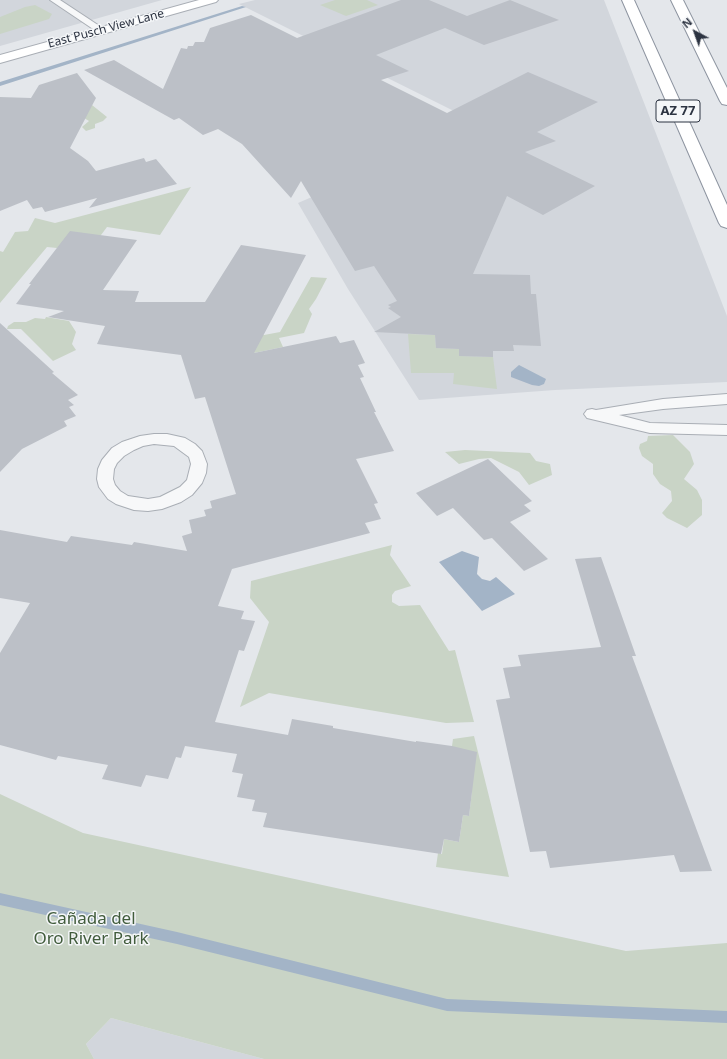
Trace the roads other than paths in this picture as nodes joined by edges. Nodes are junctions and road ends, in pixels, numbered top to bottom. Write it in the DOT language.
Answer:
graph roads {
  1 [pos="54,0"];
  2 [pos="212,0"];
  3 [pos="628,0"];
  4 [pos="677,0"];
  5 [pos="102,31"];
  6 [pos="0,59"];
  7 [pos="727,101"];
  8 [pos="727,223"];
  9 [pos="727,399"];
  10 [pos="727,430"];
  11 [pos="189,448"];
  1 -- 5 [label="lane"];
  2 -- 5 [label="main road, East Pusch View Lane"];
  3 -- 8 [label="main road, AZ 77"];
  4 -- 7 [label="main road"];
  5 -- 6 [label="main road, East Pusch View Lane"];
  9 -- 10 [label="lane"];
  11 -- 11 [label="lane"];
}
